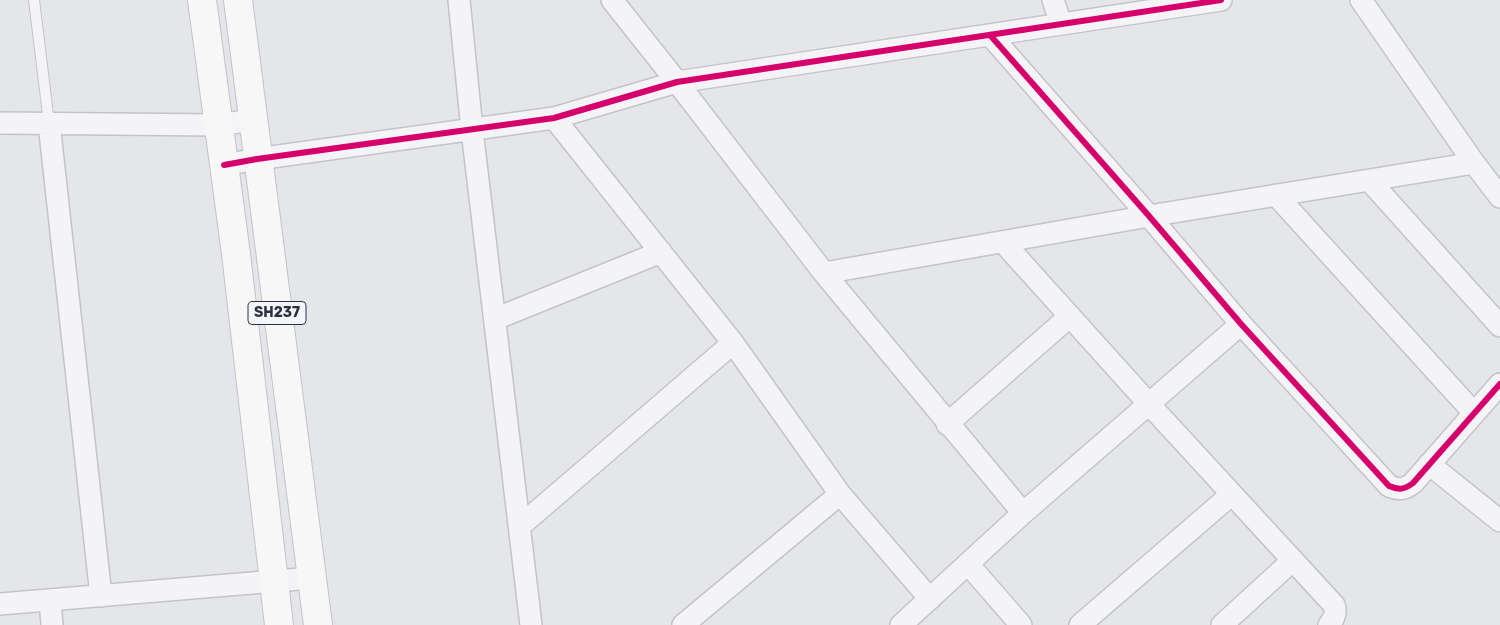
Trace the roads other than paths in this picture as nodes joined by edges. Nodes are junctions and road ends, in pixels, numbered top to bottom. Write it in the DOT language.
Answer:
graph roads {
  1 [pos="34,0"];
  2 [pos="202,0"];
  3 [pos="238,0"];
  4 [pos="459,0"];
  5 [pos="612,0"];
  6 [pos="1053,0"];
  7 [pos="1221,0"];
  8 [pos="1362,0"];
  9 [pos="1061,24"];
  10 [pos="990,35"];
  11 [pos="677,82"];
  12 [pos="554,118"];
  13 [pos="252,120"];
  14 [pos="0,123"];
  15 [pos="48,123"];
  16 [pos="219,125"];
  17 [pos="472,130"];
  18 [pos="257,158"];
  19 [pos="1474,163"];
  20 [pos="224,165"];
  21 [pos="1369,180"];
  22 [pos="1276,196"];
  23 [pos="1500,197"];
  24 [pos="1149,216"];
  25 [pos="1003,242"];
  26 [pos="661,252"];
  27 [pos="824,273"];
  28 [pos="1070,316"];
  29 [pos="494,319"];
  30 [pos="1241,324"];
  31 [pos="1500,326"];
  32 [pos="733,343"];
  33 [pos="1500,384"];
  34 [pos="1149,404"];
  35 [pos="1474,414"];
  36 [pos="948,424"];
  37 [pos="1430,464"];
  38 [pos="840,494"];
  39 [pos="1232,494"];
  40 [pos="1023,513"];
  41 [pos="1500,521"];
  42 [pos="520,526"];
  43 [pos="1293,560"];
  44 [pos="968,564"];
  45 [pos="312,578"];
  46 [pos="274,582"];
  47 [pos="101,596"];
  48 [pos="930,599"];
  49 [pos="50,600"];
  50 [pos="0,604"];
  51 [pos="52,625"];
  52 [pos="279,625"];
  53 [pos="318,625"];
  54 [pos="531,625"];
  55 [pos="683,625"];
  56 [pos="901,625"];
  57 [pos="1020,625"];
  58 [pos="1080,625"];
  59 [pos="1222,625"];
  60 [pos="1329,625"];
  1 -- 15 [label="lane"];
  2 -- 16 [label="main road, SH237"];
  3 -- 13 [label="main road, SH237"];
  4 -- 17 [label="street"];
  5 -- 11 [label="street"];
  6 -- 9 [label="street"];
  7 -- 9 [label="street"];
  8 -- 19 [label="street"];
  9 -- 10 [label="street"];
  10 -- 11 [label="street"];
  10 -- 24 [label="street"];
  11 -- 12 [label="street"];
  11 -- 27 [label="street"];
  12 -- 17 [label="street"];
  12 -- 26 [label="street"];
  13 -- 16 [label="street"];
  13 -- 18 [label="main road, SH237"];
  14 -- 15 [label="street"];
  15 -- 16 [label="street"];
  15 -- 47 [label="street"];
  16 -- 20 [label="main road, SH237"];
  17 -- 18 [label="street"];
  17 -- 29 [label="street"];
  18 -- 20 [label="street"];
  18 -- 45 [label="main road, SH237"];
  19 -- 21 [label="street"];
  19 -- 23 [label="street"];
  20 -- 46 [label="main road, SH237"];
  21 -- 22 [label="street"];
  21 -- 31 [label="street"];
  22 -- 24 [label="street"];
  22 -- 35 [label="street"];
  24 -- 25 [label="street"];
  24 -- 30 [label="street"];
  25 -- 27 [label="street"];
  25 -- 28 [label="street"];
  26 -- 29 [label="street"];
  26 -- 32 [label="street"];
  27 -- 36 [label="street"];
  28 -- 34 [label="street"];
  28 -- 36 [label="street"];
  29 -- 42 [label="street"];
  30 -- 34 [label="street"];
  30 -- 37 [label="street"];
  32 -- 38 [label="street"];
  32 -- 42 [label="street"];
  33 -- 35 [label="street"];
  34 -- 39 [label="street"];
  34 -- 40 [label="street"];
  35 -- 37 [label="street"];
  36 -- 40 [label="street"];
  37 -- 41 [label="street"];
  38 -- 48 [label="street"];
  38 -- 55 [label="street"];
  39 -- 43 [label="street"];
  39 -- 58 [label="street"];
  40 -- 44 [label="street"];
  42 -- 54 [label="street"];
  43 -- 59 [label="street"];
  43 -- 60 [label="street"];
  44 -- 48 [label="street"];
  44 -- 57 [label="street"];
  45 -- 46 [label="street"];
  45 -- 53 [label="main road, SH237"];
  46 -- 47 [label="street"];
  46 -- 52 [label="main road, SH237"];
  47 -- 49 [label="street"];
  48 -- 56 [label="street"];
  49 -- 50 [label="street"];
  49 -- 51 [label="street"];
}
